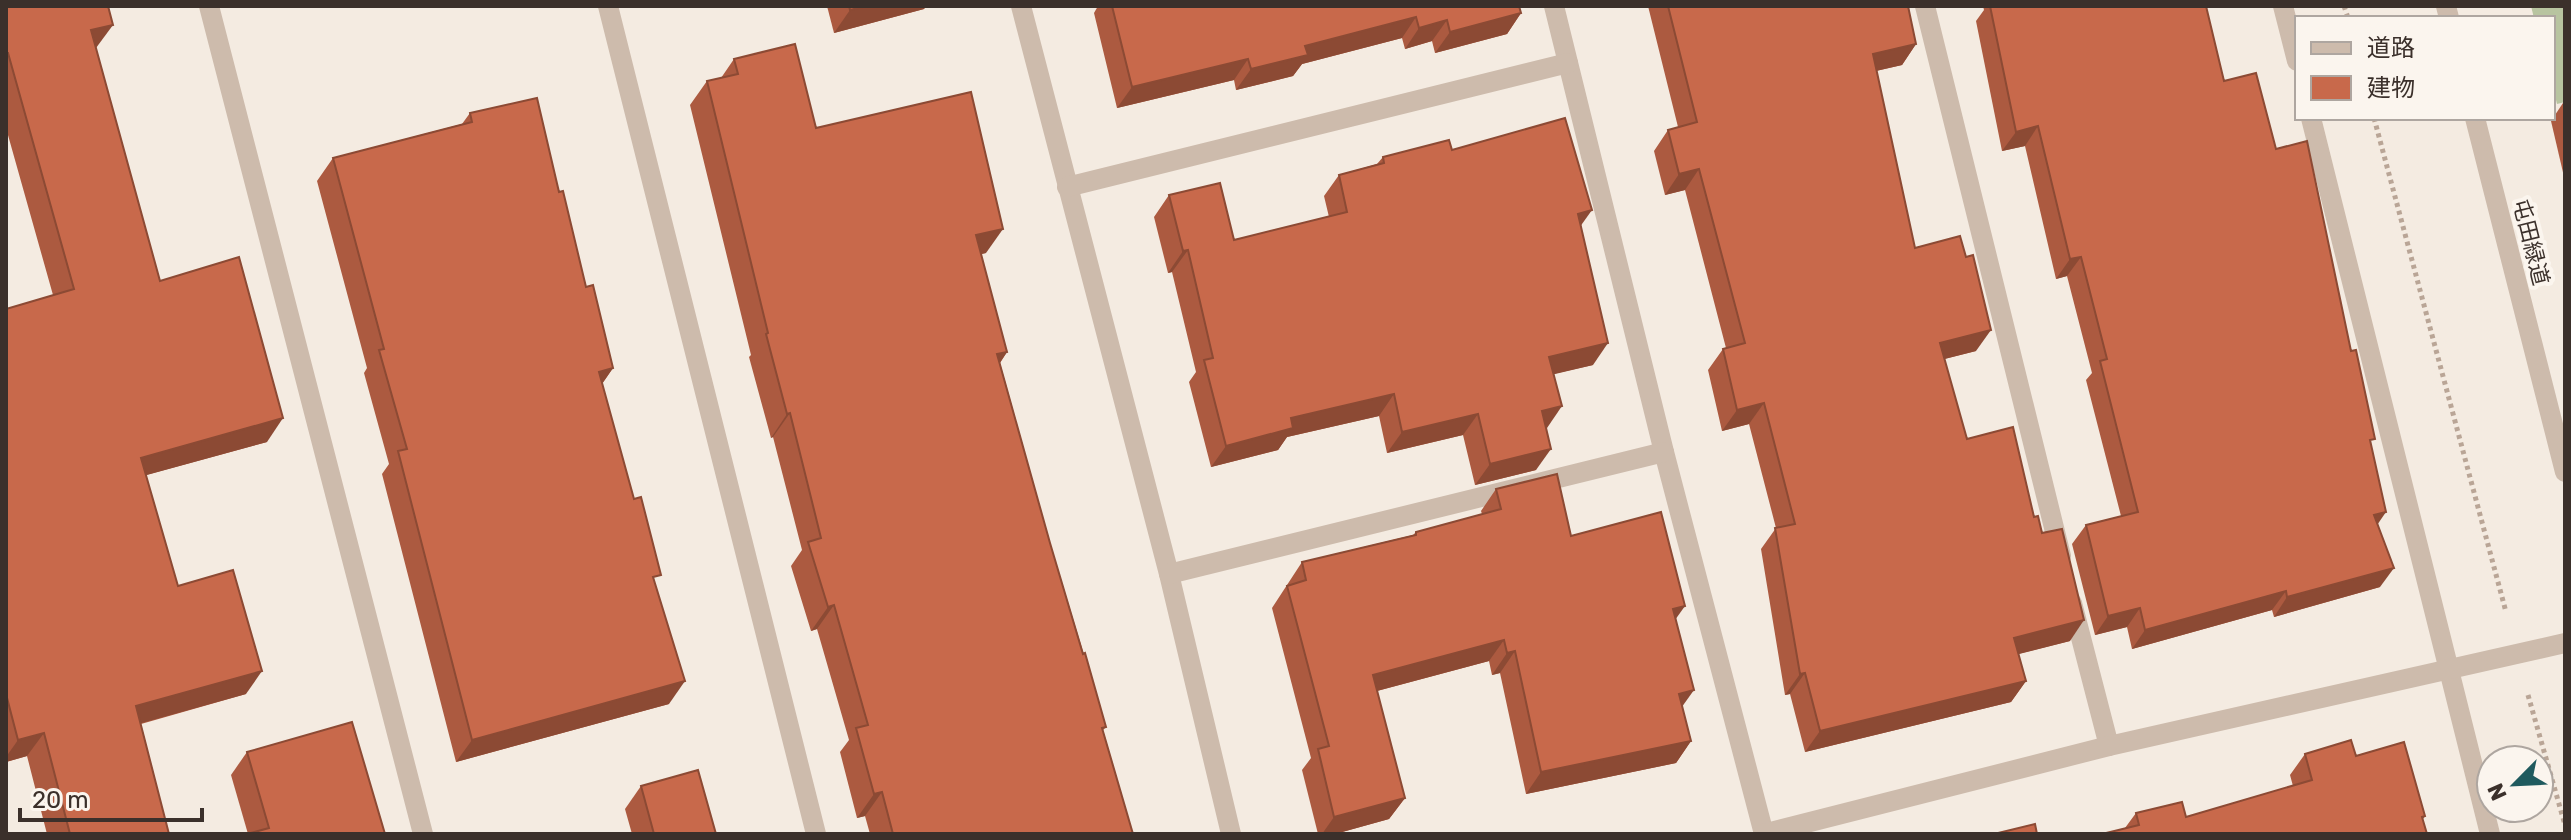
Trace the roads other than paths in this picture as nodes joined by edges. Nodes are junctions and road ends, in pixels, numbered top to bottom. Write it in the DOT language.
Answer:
graph roads {
  1 [pos="209,6"];
  2 [pos="608,6"];
  3 [pos="1021,6"];
  4 [pos="1554,6"];
  5 [pos="1925,6"];
  6 [pos="2283,6"];
  7 [pos="2295,53"];
  8 [pos="1568,63"];
  9 [pos="2312,120"];
  10 [pos="2476,120"];
  11 [pos="1067,187"];
  12 [pos="1664,452"];
  13 [pos="2565,472"];
  14 [pos="1169,574"];
  15 [pos="2565,643"];
  16 [pos="2449,670"];
  17 [pos="2109,746"];
  18 [pos="423,834"];
  19 [pos="816,834"];
  20 [pos="1231,834"];
  21 [pos="1764,834"];
  22 [pos="2490,834"];
  1 -- 18 [label="street"];
  2 -- 19 [label="street"];
  3 -- 11 [label="street"];
  4 -- 8 [label="street"];
  5 -- 17 [label="street"];
  6 -- 7 [label="street"];
  8 -- 11 [label="street"];
  8 -- 12 [label="street"];
  9 -- 16 [label="street"];
  10 -- 13 [label="street, 屯田緑道"];
  11 -- 14 [label="street"];
  12 -- 14 [label="street"];
  12 -- 21 [label="street"];
  14 -- 20 [label="street"];
  15 -- 16 [label="street"];
  16 -- 17 [label="street"];
  16 -- 22 [label="street"];
  17 -- 21 [label="street"];
}
